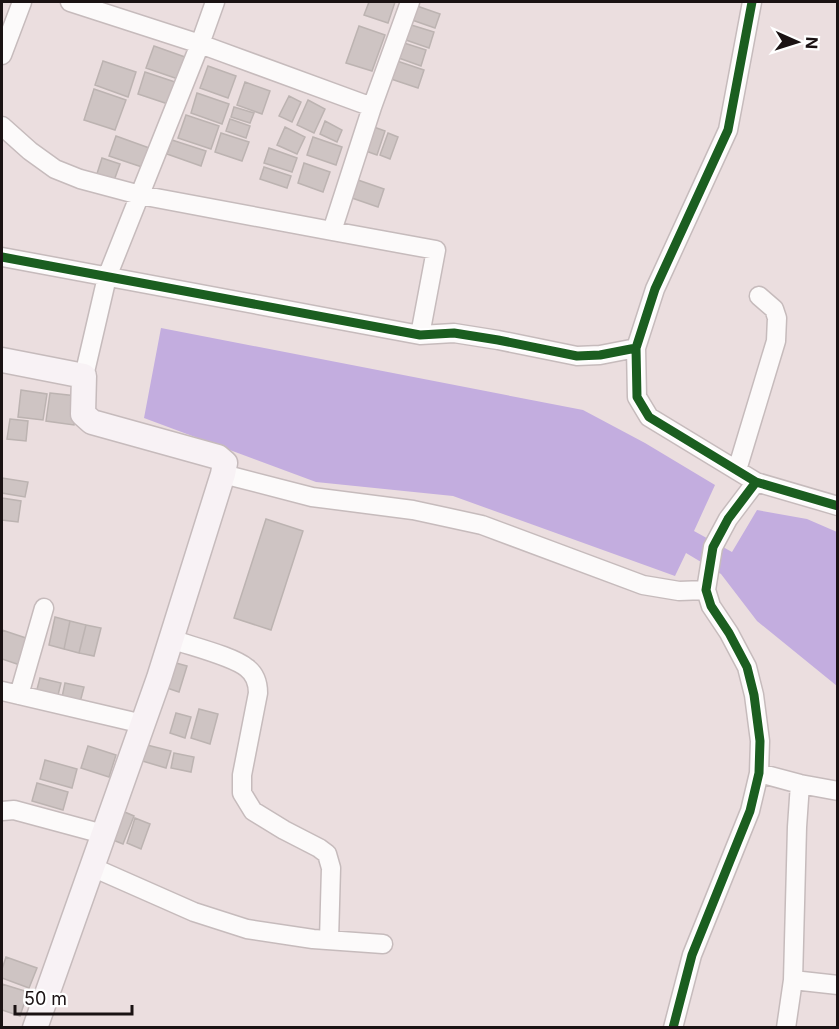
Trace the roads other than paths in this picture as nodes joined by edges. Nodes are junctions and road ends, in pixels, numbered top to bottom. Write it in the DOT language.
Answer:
graph roads {
  1 [pos="22,2"];
  2 [pos="70,2"];
  3 [pos="214,2"];
  4 [pos="410,2"];
  5 [pos="752,2"];
  6 [pos="200,44"];
  7 [pos="2,55"];
  8 [pos="372,107"];
  9 [pos="2,126"];
  10 [pos="140,195"];
  11 [pos="332,231"];
  12 [pos="2,257"];
  13 [pos="107,277"];
  14 [pos="759,296"];
  15 [pos="420,335"];
  16 [pos="636,348"];
  17 [pos="2,360"];
  18 [pos="84,376"];
  19 [pos="737,470"];
  20 [pos="223,474"];
  21 [pos="756,482"];
  22 [pos="837,506"];
  23 [pos="706,590"];
  24 [pos="44,608"];
  25 [pos="171,639"];
  26 [pos="10,694"];
  27 [pos="143,724"];
  28 [pos="759,773"];
  29 [pos="800,784"];
  30 [pos="837,791"];
  31 [pos="2,811"];
  32 [pos="103,834"];
  33 [pos="92,867"];
  34 [pos="329,940"];
  35 [pos="383,944"];
  36 [pos="793,980"];
  37 [pos="837,985"];
  38 [pos="35,1028"];
  39 [pos="672,1028"];
  40 [pos="786,1028"];
  1 -- 7 [label="street"];
  2 -- 6 [label="street"];
  3 -- 6 [label="street"];
  4 -- 8 [label="street"];
  5 -- 16 [label="street"];
  6 -- 8 [label="street"];
  6 -- 10 [label="street"];
  8 -- 11 [label="street"];
  9 -- 10 [label="street"];
  10 -- 11 [label="street"];
  10 -- 13 [label="street"];
  11 -- 15 [label="street"];
  12 -- 13 [label="street"];
  13 -- 15 [label="street"];
  13 -- 18 [label="street"];
  14 -- 19 [label="street"];
  15 -- 16 [label="street"];
  16 -- 19 [label="street"];
  17 -- 18 [label="main road"];
  18 -- 20 [label="main road"];
  19 -- 21 [label="street"];
  20 -- 23 [label="street"];
  20 -- 25 [label="main road"];
  21 -- 22 [label="street"];
  21 -- 23 [label="street"];
  23 -- 28 [label="street"];
  24 -- 26 [label="street"];
  25 -- 27 [label="main road"];
  25 -- 34 [label="street"];
  26 -- 27 [label="street"];
  27 -- 32 [label="main road"];
  28 -- 29 [label="street"];
  28 -- 39 [label="street"];
  29 -- 30 [label="street"];
  29 -- 36 [label="street"];
  31 -- 32 [label="street"];
  32 -- 33 [label="main road"];
  33 -- 34 [label="street"];
  33 -- 38 [label="main road"];
  34 -- 35 [label="street"];
  36 -- 37 [label="street"];
  36 -- 40 [label="street"];
}
